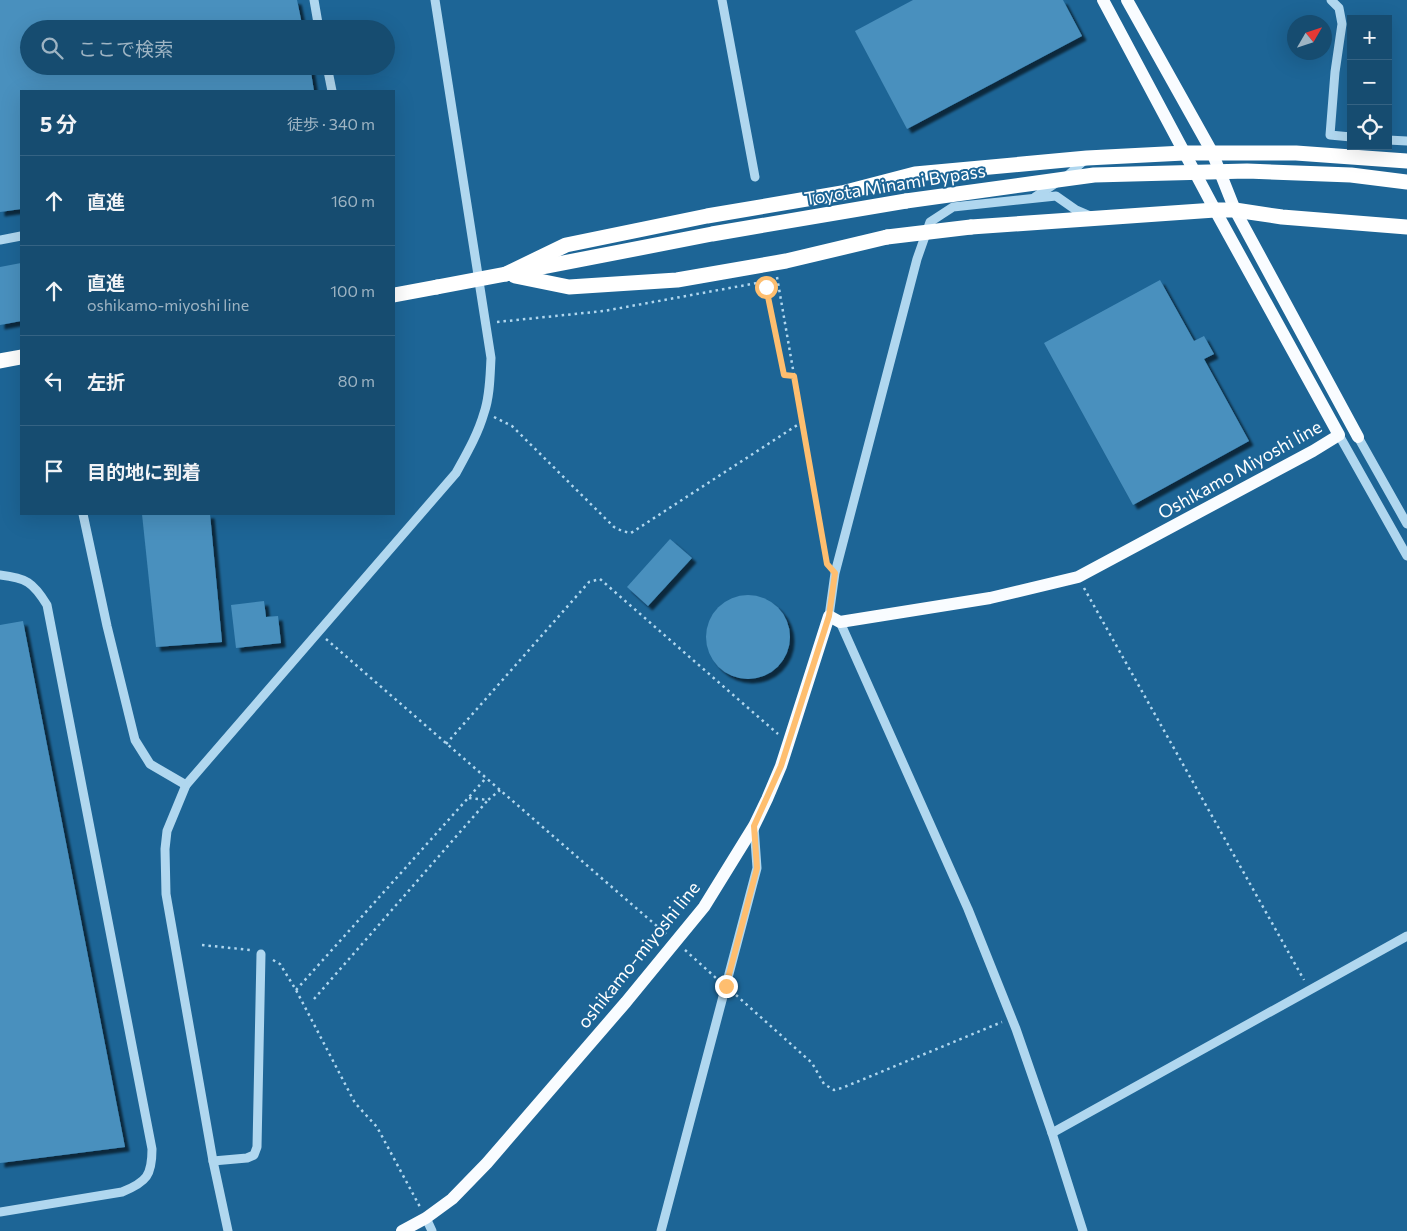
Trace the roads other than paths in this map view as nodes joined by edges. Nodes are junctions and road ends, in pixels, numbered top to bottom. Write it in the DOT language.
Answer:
graph roads {
  1 [pos="314,0"];
  2 [pos="435,0"];
  3 [pos="722,0"];
  4 [pos="1103,0"];
  5 [pos="1127,0"];
  6 [pos="1331,0"];
  7 [pos="318,20"];
  8 [pos="329,75"];
  9 [pos="332,90"];
  10 [pos="1347,136"];
  11 [pos="1392,140"];
  12 [pos="1407,141"];
  13 [pos="1212,152"];
  14 [pos="1184,153"];
  15 [pos="1087,158"];
  16 [pos="1407,161"];
  17 [pos="756,177"];
  18 [pos="1407,182"];
  19 [pos="1034,198"];
  20 [pos="1215,210"];
  21 [pos="1234,210"];
  22 [pos="1094,218"];
  23 [pos="1407,227"];
  24 [pos="20,236"];
  25 [pos="0,240"];
  26 [pos="506,274"];
  27 [pos="395,294"];
  28 [pos="20,357"];
  29 [pos="0,361"];
  30 [pos="1339,435"];
  31 [pos="1358,437"];
  32 [pos="83,515"];
  33 [pos="1407,524"];
  34 [pos="1407,556"];
  35 [pos="0,575"];
  36 [pos="835,619"];
  37 [pos="186,784"];
  38 [pos="754,826"];
  39 [pos="1407,936"];
  40 [pos="261,954"];
  41 [pos="1052,1133"];
  42 [pos="213,1161"];
  43 [pos="0,1212"];
  44 [pos="426,1218"];
  45 [pos="228,1231"];
  46 [pos="402,1231"];
  47 [pos="432,1231"];
  48 [pos="661,1231"];
  49 [pos="1083,1231"];
  1 -- 7 [label="street"];
  2 -- 37 [label="street"];
  3 -- 17 [label="street"];
  4 -- 14 [label="main road, Oshikamo Miyoshi line"];
  5 -- 13 [label="main road"];
  6 -- 10 [label="street"];
  8 -- 9 [label="street"];
  11 -- 12 [label="street"];
  13 -- 14 [label="highway"];
  13 -- 16 [label="highway"];
  13 -- 21 [label="main road"];
  14 -- 15 [label="highway"];
  14 -- 20 [label="main road, Oshikamo Miyoshi line"];
  15 -- 19 [label="street"];
  15 -- 26 [label="highway"];
  18 -- 26 [label="highway, Toyota Minami Bypass, bridge"];
  19 -- 22 [label="street"];
  19 -- 36 [label="street"];
  20 -- 21 [label="highway"];
  20 -- 22 [label="highway"];
  20 -- 30 [label="main road, Oshikamo Miyoshi line"];
  21 -- 23 [label="highway"];
  21 -- 31 [label="main road"];
  22 -- 26 [label="highway, bridge"];
  24 -- 25 [label="street"];
  26 -- 27 [label="highway, Toyota Minami Bypass, bridge"];
  28 -- 29 [label="highway"];
  30 -- 34 [label="street"];
  30 -- 36 [label="main road, Oshikamo Miyoshi line"];
  31 -- 33 [label="street"];
  32 -- 37 [label="street"];
  35 -- 43 [label="street"];
  36 -- 38 [label="main road, oshikamo-miyoshi line"];
  36 -- 41 [label="street"];
  37 -- 42 [label="street"];
  38 -- 44 [label="main road, oshikamo-miyoshi line"];
  38 -- 48 [label="street"];
  39 -- 41 [label="street"];
  40 -- 42 [label="street"];
  41 -- 49 [label="street"];
  42 -- 45 [label="street"];
  44 -- 46 [label="main road, oshikamo-miyoshi line"];
  44 -- 47 [label="street"];
}
